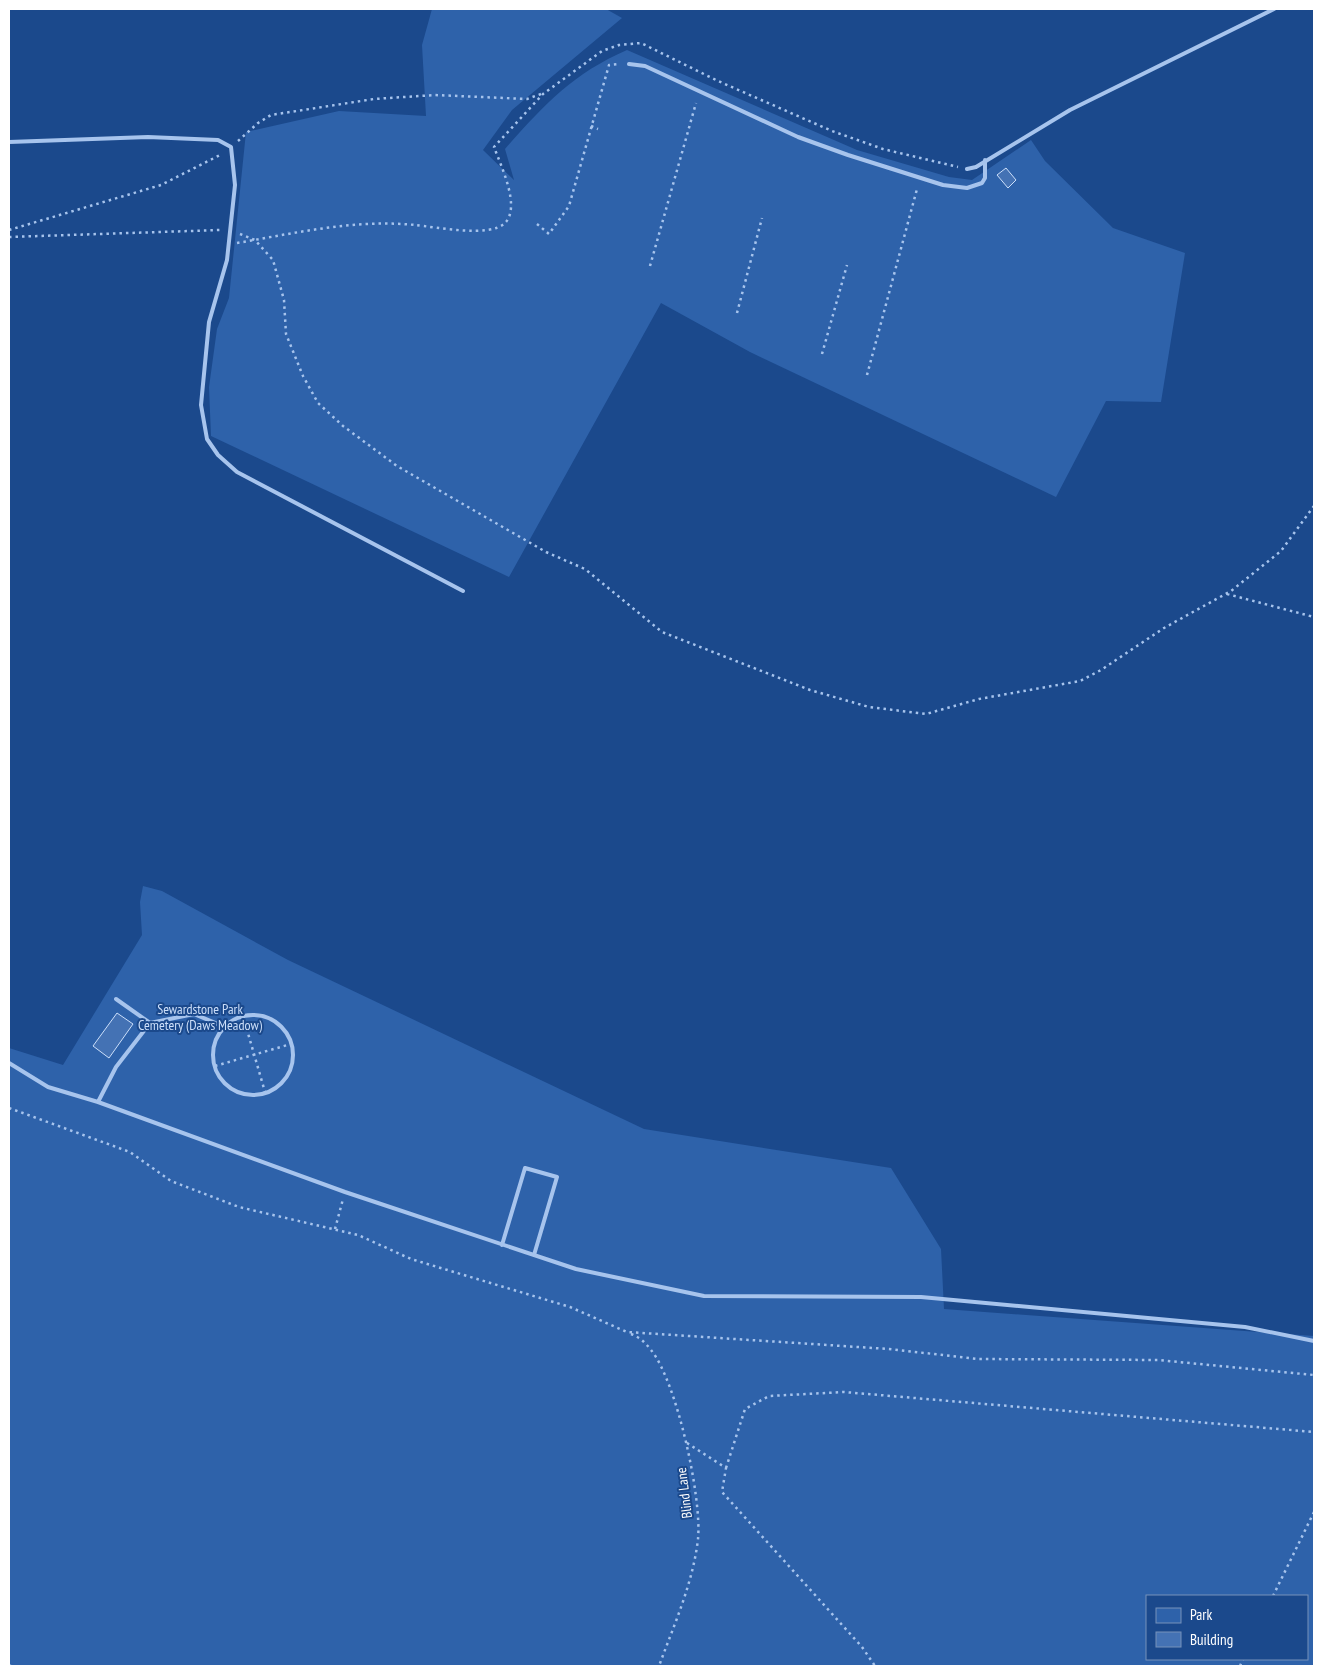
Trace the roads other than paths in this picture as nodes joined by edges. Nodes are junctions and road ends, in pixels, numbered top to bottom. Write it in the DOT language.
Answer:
graph roads {
  1 [pos="1274,9"];
  2 [pos="629,64"];
  3 [pos="9,142"];
  4 [pos="985,160"];
  5 [pos="967,169"];
  6 [pos="464,590"];
  7 [pos="116,999"];
  8 [pos="150,1023"];
  9 [pos="225,1027"];
  10 [pos="9,1063"];
  11 [pos="98,1102"];
  12 [pos="502,1245"];
  13 [pos="534,1255"];
  14 [pos="1314,1341"];
  1 -- 4 [label="lane"];
  2 -- 4 [label="lane"];
  3 -- 6 [label="lane"];
  4 -- 5 [label="lane"];
  7 -- 8 [label="lane"];
  8 -- 9 [label="lane"];
  8 -- 11 [label="lane"];
  9 -- 9 [label="lane"];
  10 -- 11 [label="lane"];
  11 -- 12 [label="lane"];
  12 -- 13 [label="lane"];
  12 -- 13 [label="lane"];
  13 -- 14 [label="lane"];
}
